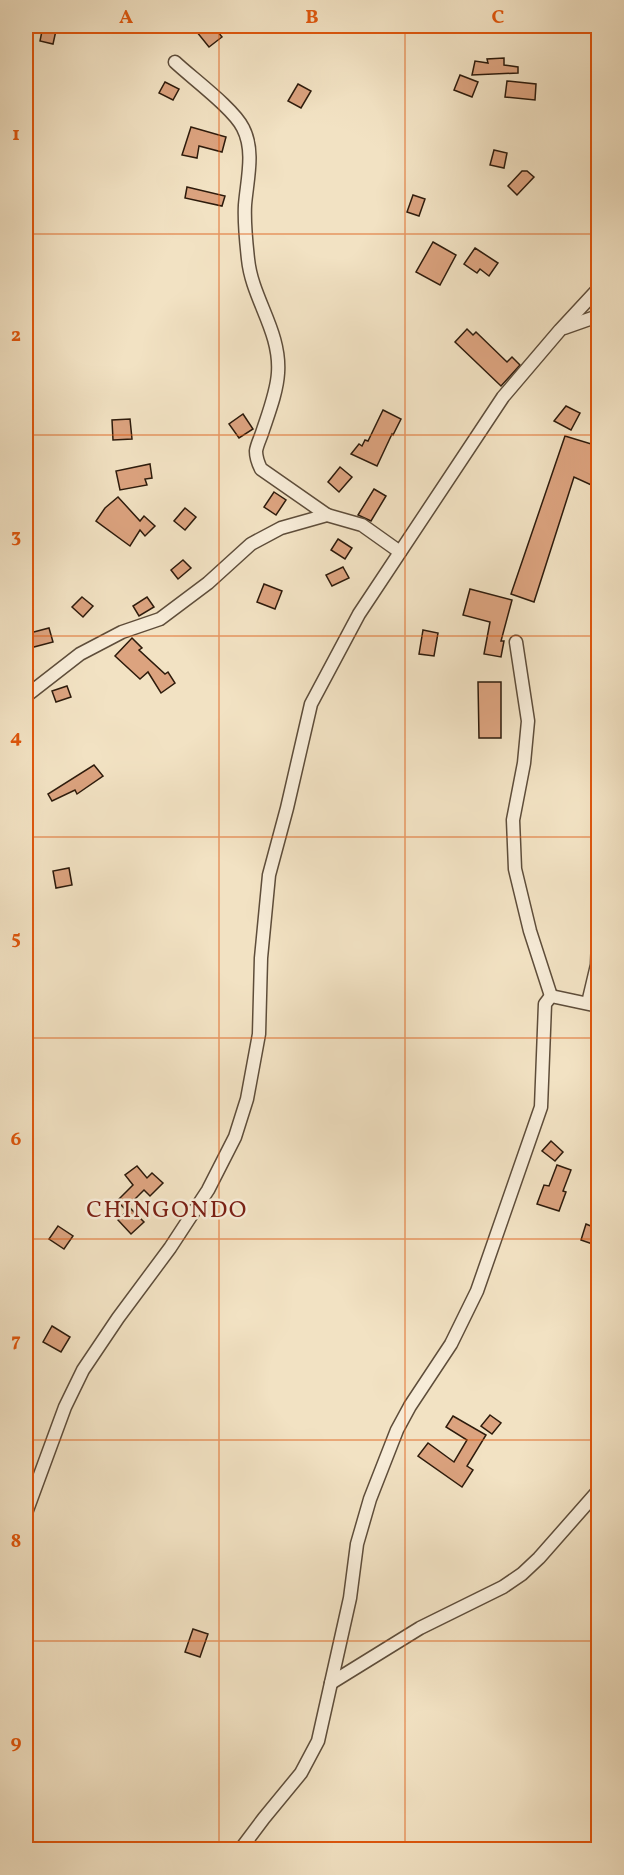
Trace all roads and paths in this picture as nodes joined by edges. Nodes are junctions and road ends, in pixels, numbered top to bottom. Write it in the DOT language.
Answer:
graph roads {
  1 [pos="175,62"];
  2 [pos="598,289"];
  3 [pos="598,316"];
  4 [pos="560,330"];
  5 [pos="327,515"];
  6 [pos="400,552"];
  7 [pos="516,642"];
  8 [pos="26,696"];
  9 [pos="598,942"];
  10 [pos="551,996"];
  11 [pos="593,1005"];
  12 [pos="598,1491"];
  13 [pos="26,1514"];
  14 [pos="331,1683"];
  15 [pos="240,1850"];
  1 -- 5 [label="street"];
  2 -- 4 [label="street"];
  3 -- 4 [label="street"];
  4 -- 6 [label="street"];
  5 -- 6 [label="street"];
  5 -- 8 [label="street"];
  6 -- 13 [label="street"];
  7 -- 10 [label="street"];
  9 -- 11 [label="street"];
  10 -- 11 [label="street"];
  10 -- 14 [label="street"];
  12 -- 14 [label="street"];
  14 -- 15 [label="street"];
}
